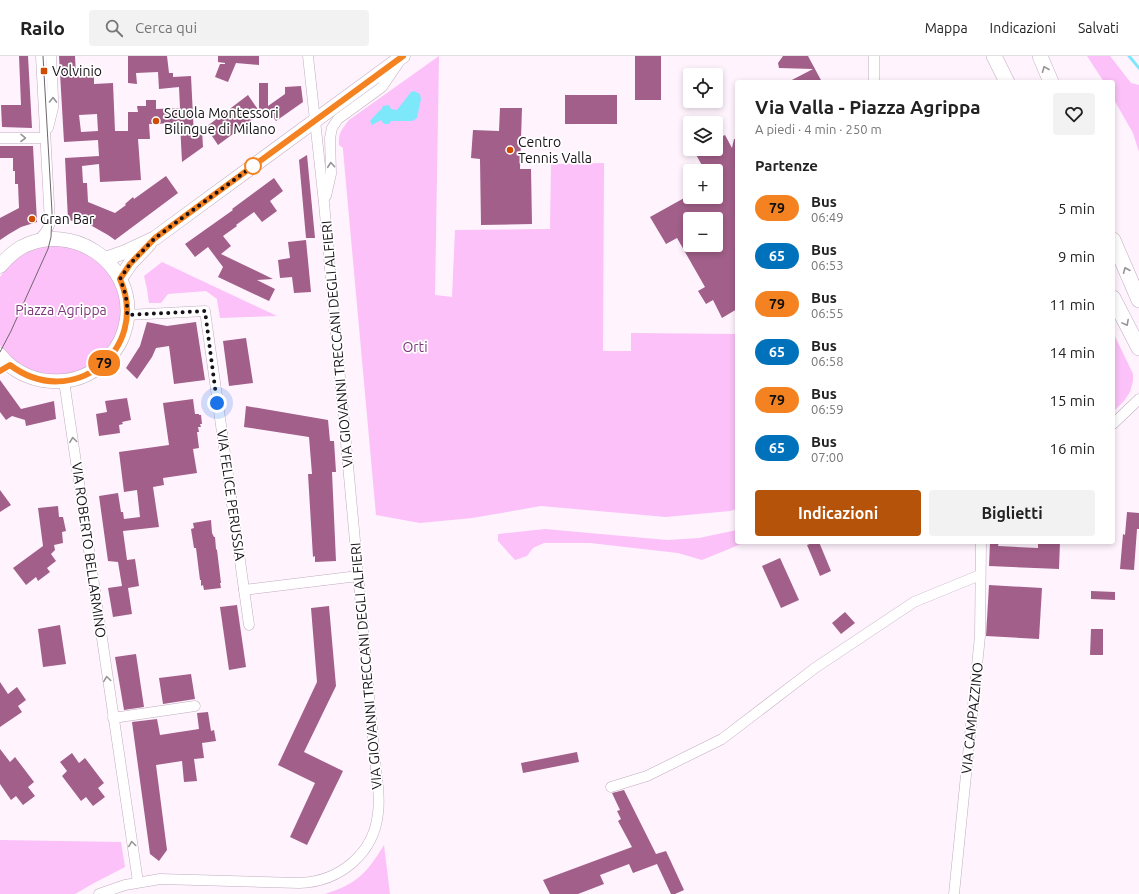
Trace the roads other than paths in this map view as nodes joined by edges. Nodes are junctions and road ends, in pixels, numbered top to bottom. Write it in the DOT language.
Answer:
graph roads {
  1 [pos="41,56"];
  2 [pos="51,56"];
  3 [pos="308,56"];
  4 [pos="403,56"];
  5 [pos="874,56"];
  6 [pos="994,56"];
  7 [pos="1040,56"];
  8 [pos="1005,78"];
  9 [pos="874,80"];
  10 [pos="1050,80"];
  11 [pos="315,120"];
  12 [pos="0,138"];
  13 [pos="45,138"];
  14 [pos="324,204"];
  15 [pos="50,223"];
  16 [pos="155,238"];
  17 [pos="71,241"];
  18 [pos="34,242"];
  19 [pos="1115,245"];
  20 [pos="105,259"];
  21 [pos="0,266"];
  22 [pos="120,279"];
  23 [pos="1139,300"];
  24 [pos="1115,302"];
  25 [pos="127,315"];
  26 [pos="1139,348"];
  27 [pos="0,355"];
  28 [pos="5,368"];
  29 [pos="64,381"];
  30 [pos="1139,399"];
  31 [pos="1115,422"];
  32 [pos="981,544"];
  33 [pos="980,575"];
  34 [pos="358,576"];
  35 [pos="244,590"];
  36 [pos="249,625"];
  37 [pos="195,706"];
  38 [pos="113,718"];
  39 [pos="611,787"];
  40 [pos="138,882"];
  41 [pos="100,894"];
  42 [pos="954,894"];
  1 -- 13 [label="street"];
  13 -- 2 [label="street, one-way"];
  3 -- 11 [label="street, VIA GIOVANNI TRECCANI DEGLI ALFIERI"];
  4 -- 11 [label="main road"];
  14 -- 4 [label="street, VIA GIOVANNI TRECCANI DEGLI ALFIERI, one-way"];
  5 -- 9 [label="street"];
  6 -- 8 [label="main road"];
  10 -- 7 [label="main road, one-way"];
  11 -- 14 [label="street, VIA GIOVANNI TRECCANI DEGLI ALFIERI"];
  11 -- 16 [label="main road"];
  12 -- 13 [label="street, one-way"];
  13 -- 15 [label="street"];
  14 -- 34 [label="street, VIA GIOVANNI TRECCANI DEGLI ALFIERI"];
  15 -- 17 [label="street"];
  15 -- 18 [label="street"];
  16 -- 20 [label="main road"];
  16 -- 22 [label="main road"];
  17 -- 18 [label="main road"];
  17 -- 20 [label="main road"];
  18 -- 21 [label="main road"];
  23 -- 19 [label="main road, one-way"];
  20 -- 22 [label="main road"];
  22 -- 25 [label="main road"];
  24 -- 26 [label="main road, one-way"];
  25 -- 29 [label="main road"];
  25 -- 35 [label="street, VIA FELICE PERUSSIA"];
  27 -- 28 [label="main road"];
  28 -- 29 [label="main road"];
  38 -- 29 [label="street, VIA ROBERTO BELLARMINO, one-way"];
  30 -- 31 [label="street"];
  32 -- 33 [label="street, VIA CAMPAZZINO"];
  33 -- 39 [label="street"];
  33 -- 42 [label="street, VIA CAMPAZZINO"];
  34 -- 35 [label="street"];
  34 -- 40 [label="street, VIA GIOVANNI TRECCANI DEGLI ALFIERI"];
  35 -- 36 [label="street, VIA FELICE PERUSSIA"];
  37 -- 38 [label="street"];
  40 -- 38 [label="street, VIA ROBERTO BELLARMINO, one-way"];
  40 -- 41 [label="street, VIA GIOVANNI TRECCANI DEGLI ALFIERI"];
}
